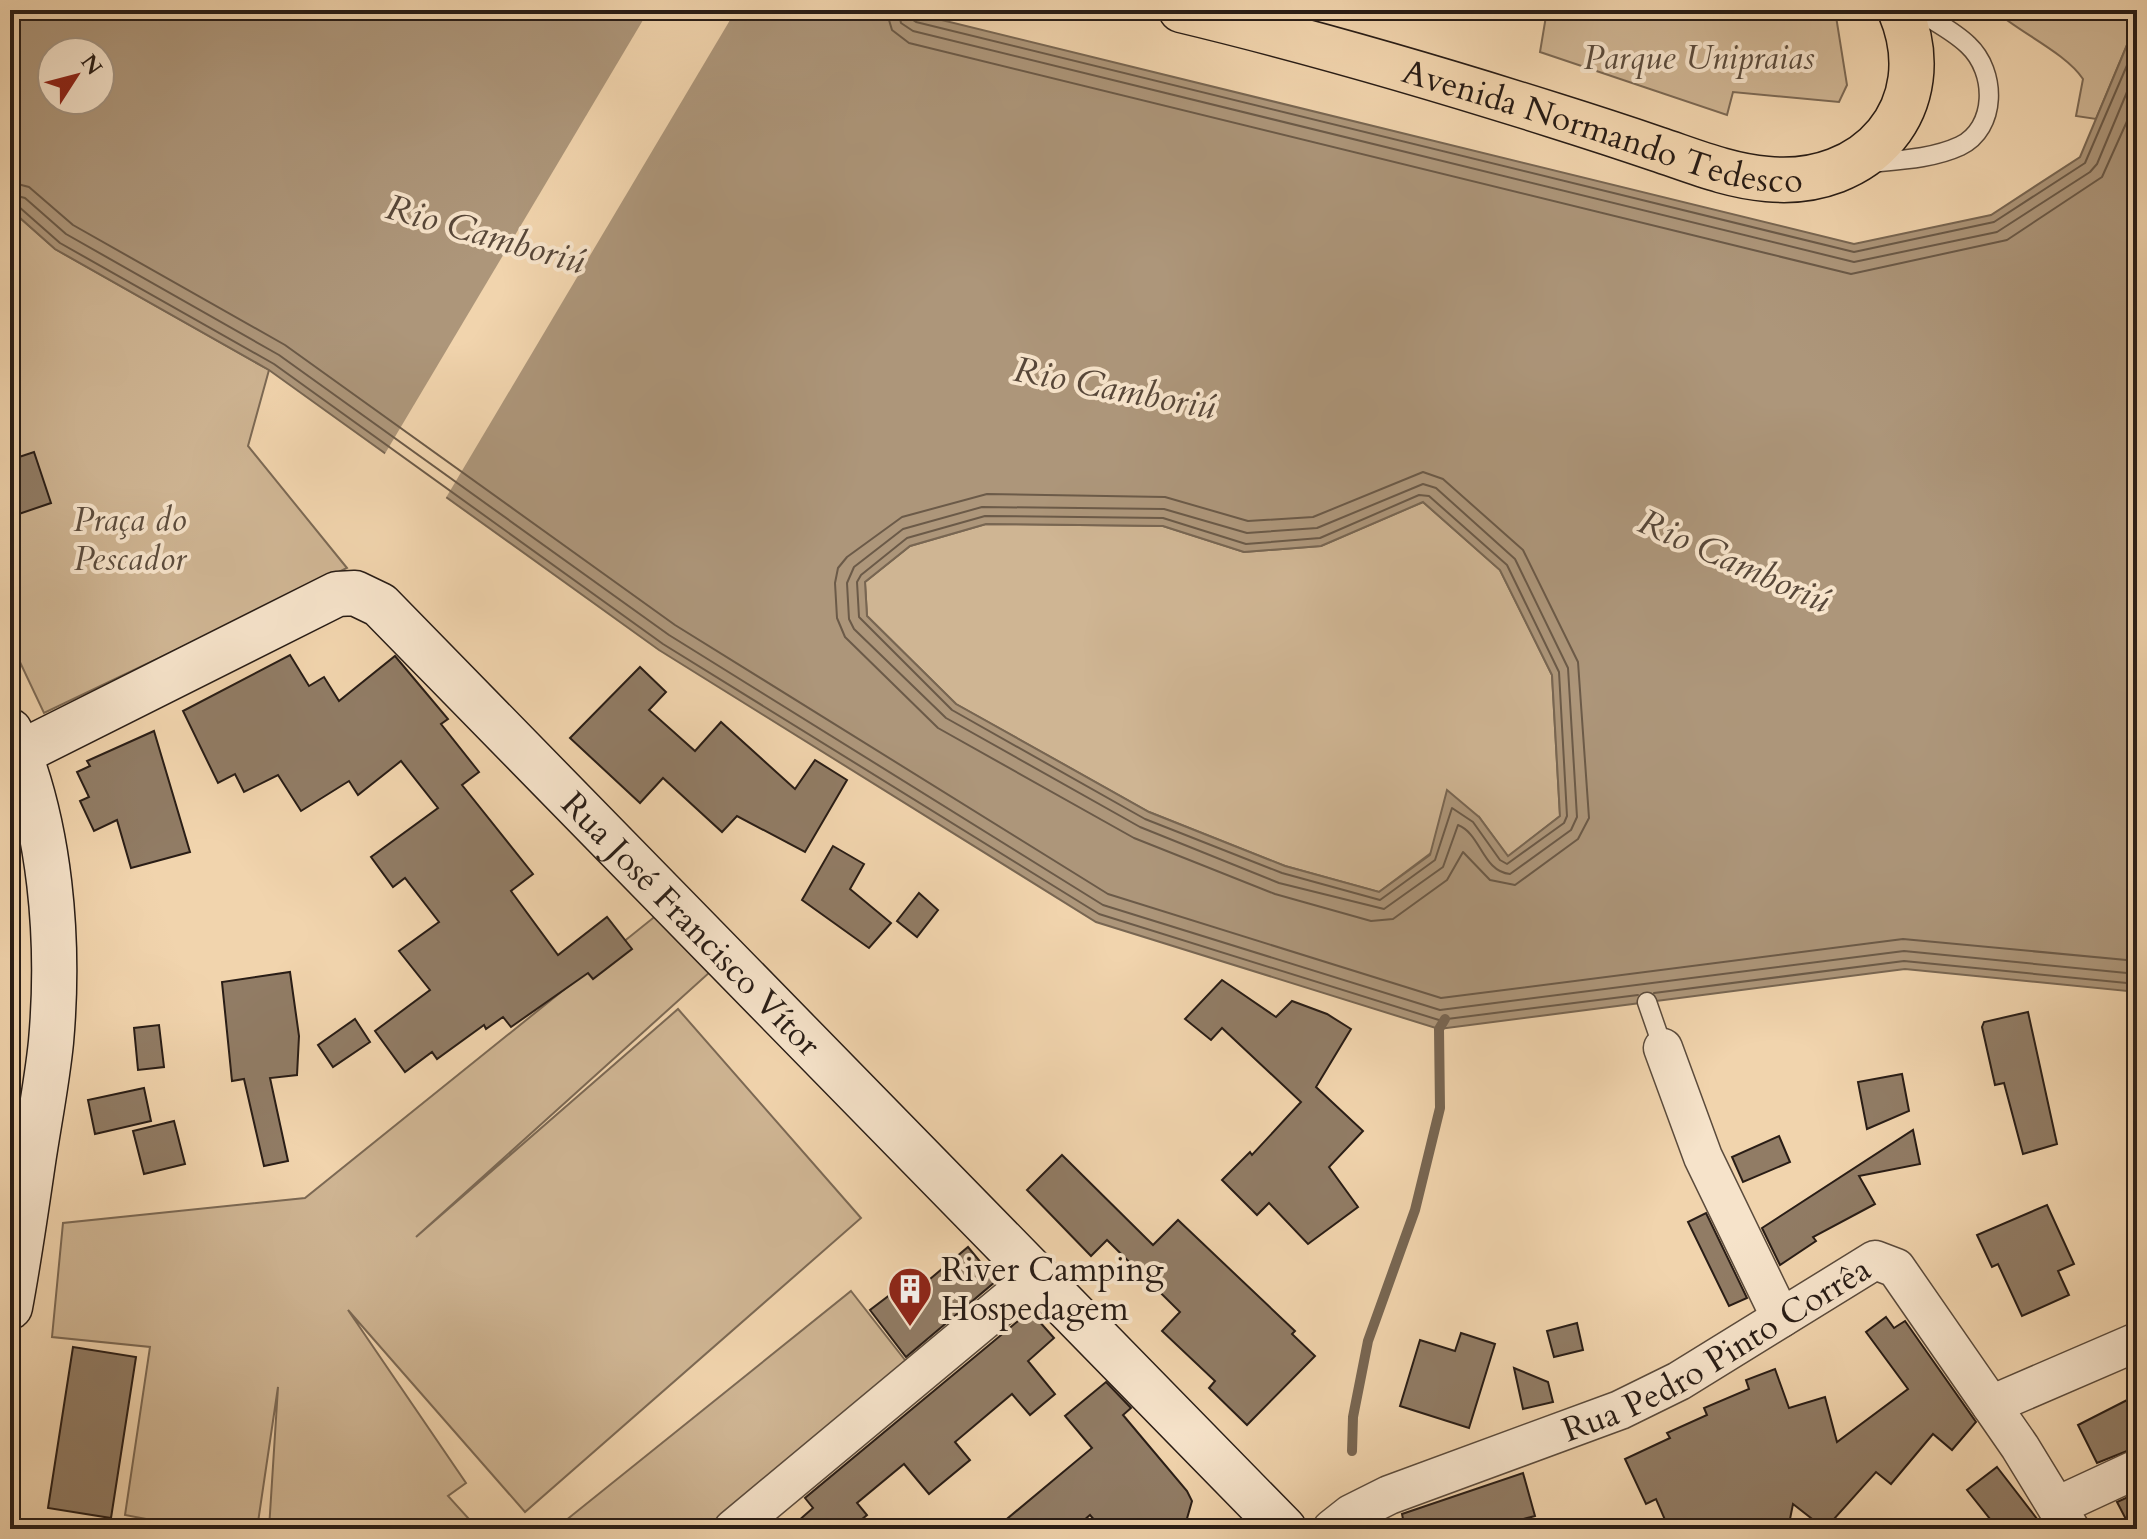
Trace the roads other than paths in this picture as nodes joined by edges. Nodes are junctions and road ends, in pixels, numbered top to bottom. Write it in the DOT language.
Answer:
graph roads {
  1 [pos="1181,10"];
  2 [pos="1900,10"];
  3 [pos="1917,10"];
  4 [pos="1256,18"];
  5 [pos="1853,165"];
  6 [pos="15,742"];
  7 [pos="1647,1002"];
  8 [pos="1663,1048"];
  9 [pos="1037,1276"];
  10 [pos="10,1307"];
  11 [pos="1781,1318"];
  12 [pos="2137,1342"];
  13 [pos="1991,1405"];
  14 [pos="2137,1469"];
  15 [pos="1245,1512"];
  16 [pos="2064,1518"];
  17 [pos="733,1529"];
  18 [pos="1284,1529"];
  19 [pos="1332,1529"];
  1 -- 4 [label="main road, Avenida Normando Tedesco"];
  2 -- 5 [label="main road, Avenida Normando Tedesco"];
  3 -- 5 [label="lane"];
  4 -- 5 [label="main road, Avenida Normando Tedesco"];
  6 -- 9 [label="main road, Rua José Francisco Vítor"];
  6 -- 10 [label="main road"];
  7 -- 8 [label="lane"];
  8 -- 11 [label="street"];
  9 -- 15 [label="main road, Rua José Francisco Vítor"];
  9 -- 17 [label="street"];
  11 -- 13 [label="street, Rua Pedro Pinto Corrêa"];
  11 -- 19 [label="street, Rua Pedro Pinto Corrêa"];
  12 -- 13 [label="street"];
  13 -- 16 [label="street, Rua Pedro Pinto Corrêa"];
  14 -- 16 [label="street"];
  15 -- 18 [label="main road, Rua José Francisco Vítor"];
}
